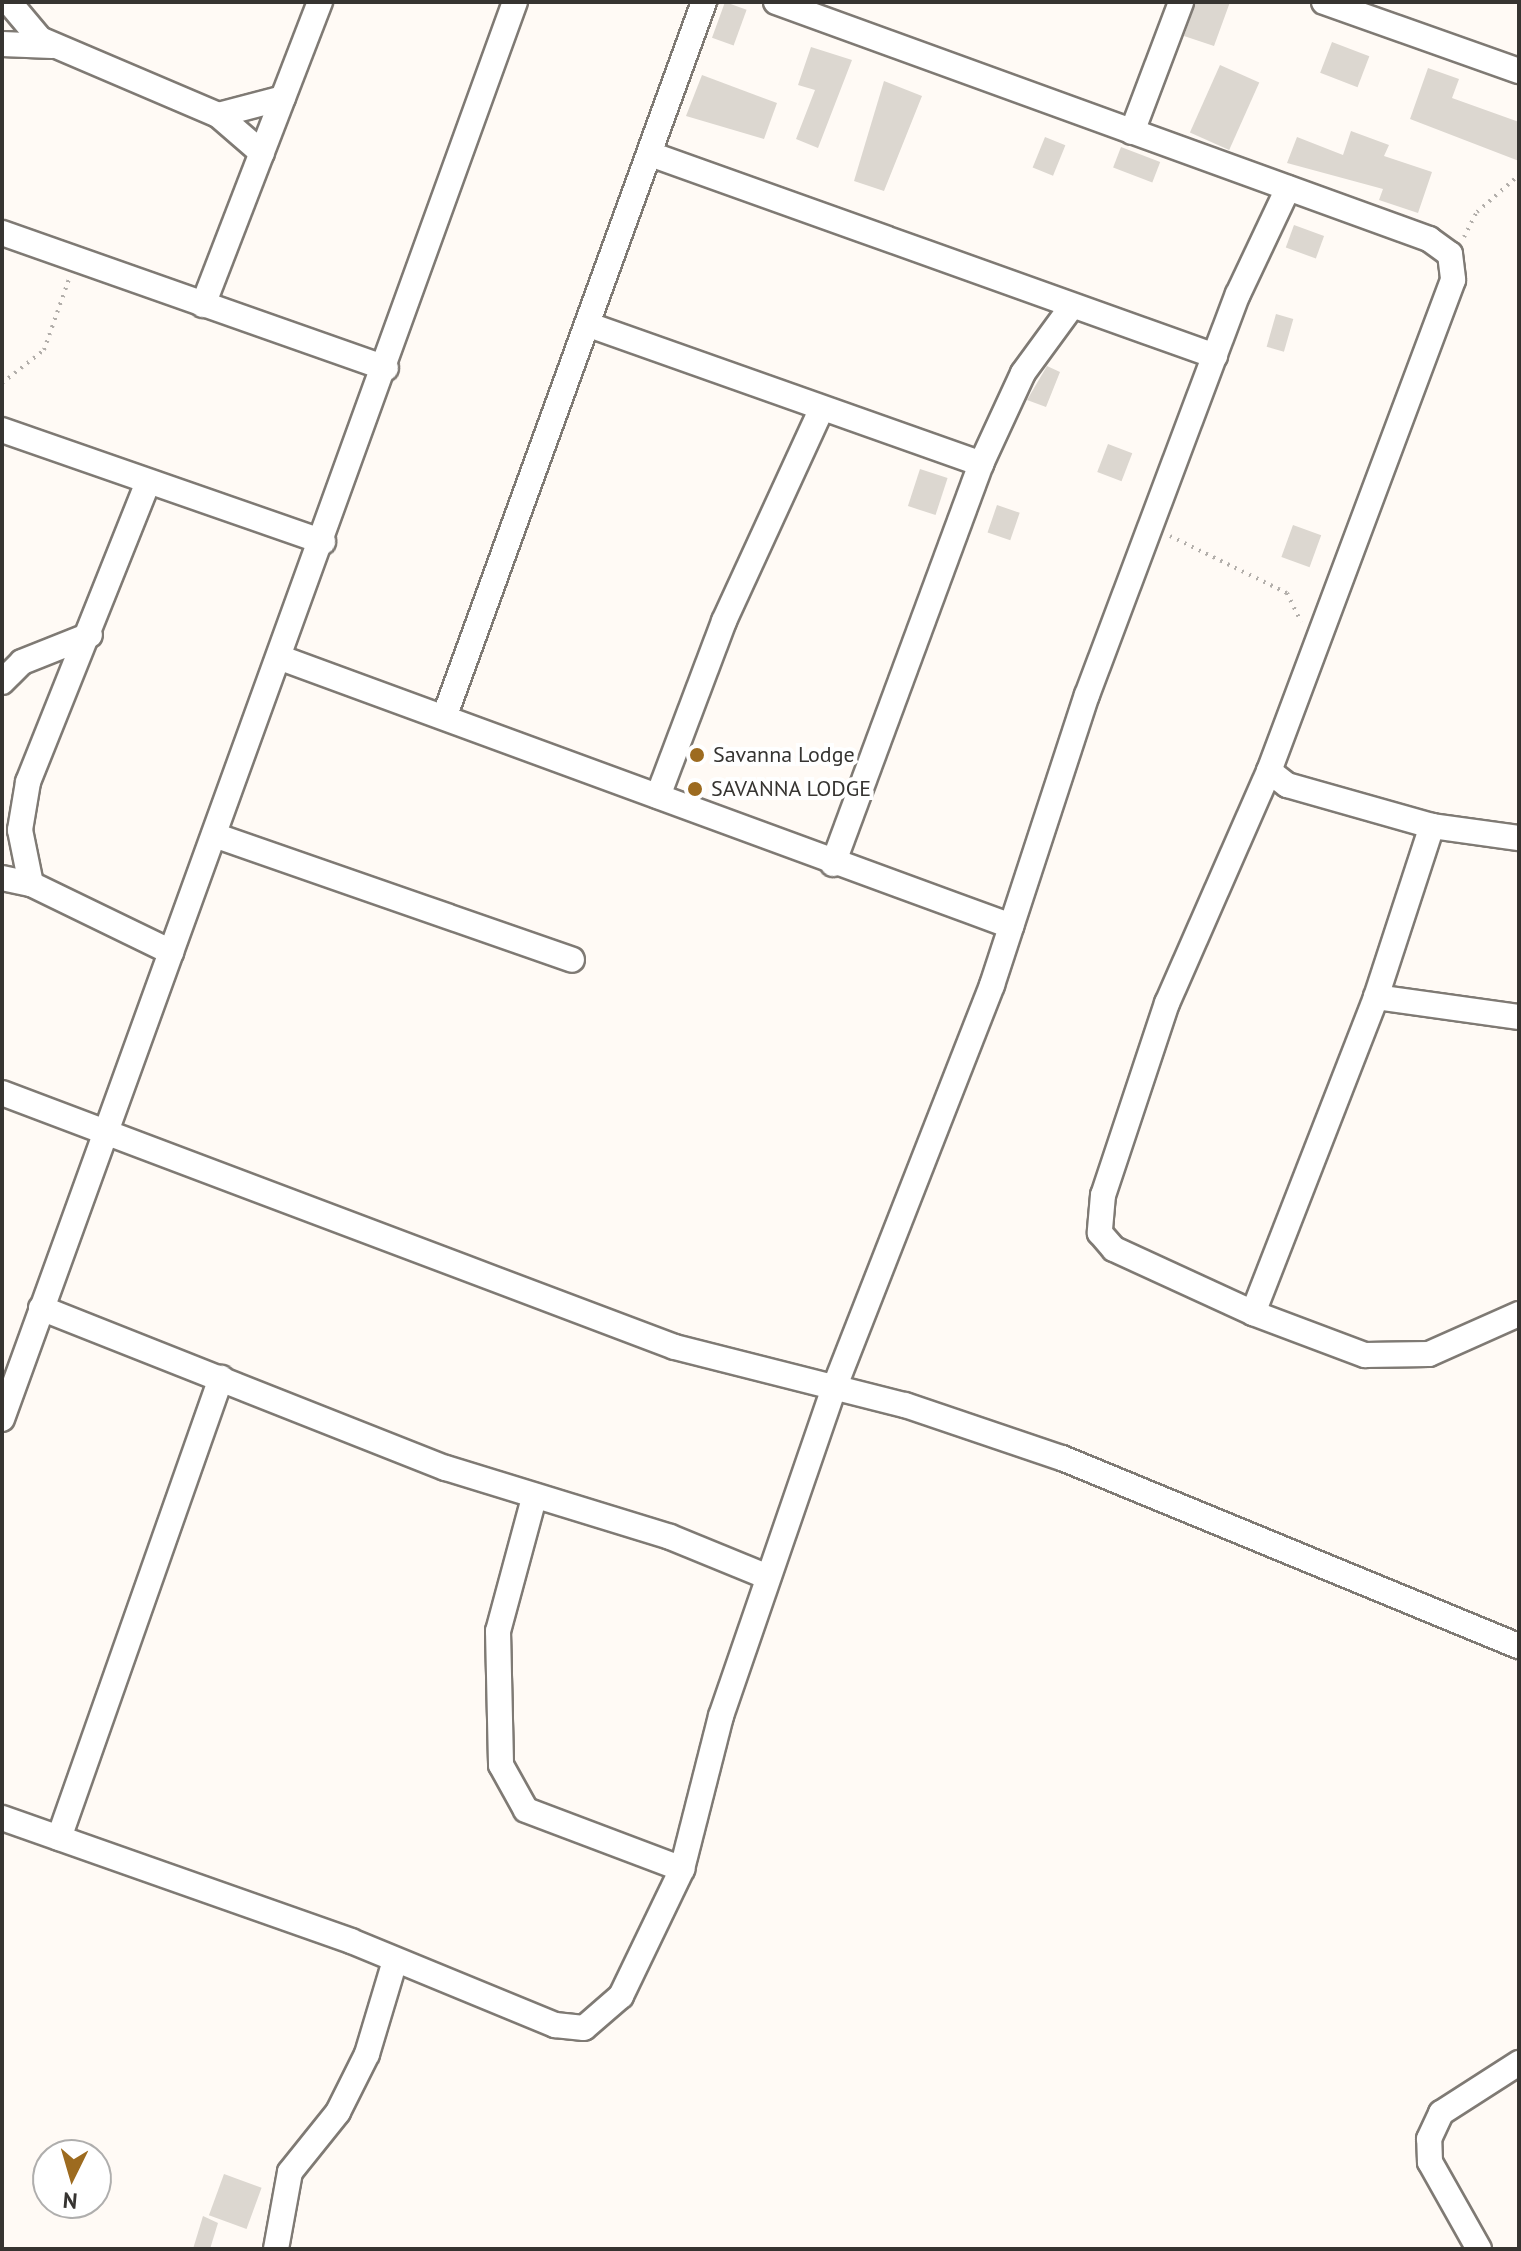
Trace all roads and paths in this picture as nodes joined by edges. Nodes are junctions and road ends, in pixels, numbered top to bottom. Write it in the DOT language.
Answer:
graph roads {
  1 [pos="9,2"];
  2 [pos="320,2"];
  3 [pos="515,2"];
  4 [pos="704,2"];
  5 [pos="776,2"];
  6 [pos="1181,2"];
  7 [pos="1324,2"];
  8 [pos="2,44"];
  9 [pos="52,46"];
  10 [pos="1519,71"];
  11 [pos="283,98"];
  12 [pos="218,115"];
  13 [pos="1132,132"];
  14 [pos="262,153"];
  15 [pos="653,155"];
  16 [pos="1519,175"];
  17 [pos="1288,188"];
  18 [pos="2,233"];
  19 [pos="1450,254"];
  20 [pos="76,261"];
  21 [pos="203,305"];
  22 [pos="1072,306"];
  23 [pos="592,326"];
  24 [pos="1215,356"];
  25 [pos="386,368"];
  26 [pos="2,383"];
  27 [pos="821,410"];
  28 [pos="2,430"];
  29 [pos="981,464"];
  30 [pos="148,482"];
  31 [pos="1153,528"];
  32 [pos="323,542"];
  33 [pos="90,635"];
  34 [pos="1310,656"];
  35 [pos="281,658"];
  36 [pos="2,682"];
  37 [pos="445,715"];
  38 [pos="1269,771"];
  39 [pos="658,796"];
  40 [pos="1432,826"];
  41 [pos="214,835"];
  42 [pos="1519,838"];
  43 [pos="833,864"];
  44 [pos="2,878"];
  45 [pos="31,884"];
  46 [pos="1011,926"];
  47 [pos="171,952"];
  48 [pos="572,960"];
  49 [pos="1376,997"];
  50 [pos="1519,1017"];
  51 [pos="2,1093"];
  52 [pos="102,1132"];
  53 [pos="41,1308"];
  54 [pos="1253,1313"];
  55 [pos="1519,1314"];
  56 [pos="221,1378"];
  57 [pos="833,1391"];
  58 [pos="2,1419"];
  59 [pos="534,1498"];
  60 [pos="768,1577"];
  61 [pos="1519,1646"];
  62 [pos="2,1818"];
  63 [pos="59,1838"];
  64 [pos="682,1869"];
  65 [pos="394,1964"];
  66 [pos="1519,2063"];
  67 [pos="276,2249"];
  68 [pos="1479,2249"];
  1 -- 9 [label="street"];
  2 -- 11 [label="street"];
  3 -- 25 [label="street"];
  4 -- 15 [label="street"];
  5 -- 13 [label="street"];
  6 -- 13 [label="street"];
  7 -- 10 [label="street"];
  8 -- 9 [label="street"];
  9 -- 12 [label="street"];
  11 -- 12 [label="street"];
  11 -- 14 [label="street"];
  12 -- 14 [label="street"];
  13 -- 17 [label="street"];
  14 -- 21 [label="street"];
  15 -- 22 [label="street"];
  15 -- 23 [label="street"];
  16 -- 19 [label="path"];
  17 -- 19 [label="street"];
  17 -- 24 [label="street"];
  18 -- 20 [label="street"];
  19 -- 34 [label="street"];
  20 -- 21 [label="street"];
  20 -- 26 [label="path"];
  21 -- 25 [label="street"];
  22 -- 24 [label="street"];
  22 -- 29 [label="street"];
  23 -- 27 [label="street"];
  23 -- 37 [label="street"];
  24 -- 31 [label="street"];
  25 -- 32 [label="street"];
  27 -- 29 [label="street"];
  27 -- 39 [label="street"];
  28 -- 30 [label="street"];
  29 -- 43 [label="street"];
  30 -- 32 [label="street"];
  30 -- 33 [label="street"];
  31 -- 34 [label="path"];
  31 -- 46 [label="street"];
  32 -- 35 [label="street"];
  33 -- 36 [label="street"];
  33 -- 45 [label="street"];
  34 -- 38 [label="street"];
  35 -- 37 [label="street"];
  35 -- 41 [label="street"];
  37 -- 39 [label="street"];
  38 -- 40 [label="street"];
  38 -- 54 [label="street"];
  39 -- 43 [label="street"];
  40 -- 42 [label="street"];
  40 -- 49 [label="street"];
  41 -- 47 [label="street"];
  41 -- 48 [label="street"];
  43 -- 46 [label="street"];
  44 -- 45 [label="street"];
  45 -- 47 [label="street"];
  46 -- 57 [label="street"];
  47 -- 52 [label="street"];
  49 -- 50 [label="street"];
  49 -- 54 [label="street"];
  51 -- 52 [label="street"];
  52 -- 53 [label="street"];
  52 -- 57 [label="street"];
  53 -- 56 [label="street"];
  53 -- 58 [label="street"];
  54 -- 55 [label="street"];
  56 -- 59 [label="street"];
  56 -- 63 [label="street"];
  57 -- 60 [label="street"];
  57 -- 61 [label="street"];
  59 -- 60 [label="street"];
  59 -- 64 [label="street"];
  60 -- 64 [label="street"];
  62 -- 63 [label="street"];
  63 -- 65 [label="street"];
  64 -- 65 [label="street"];
  65 -- 67 [label="street"];
  66 -- 68 [label="street"];
}
